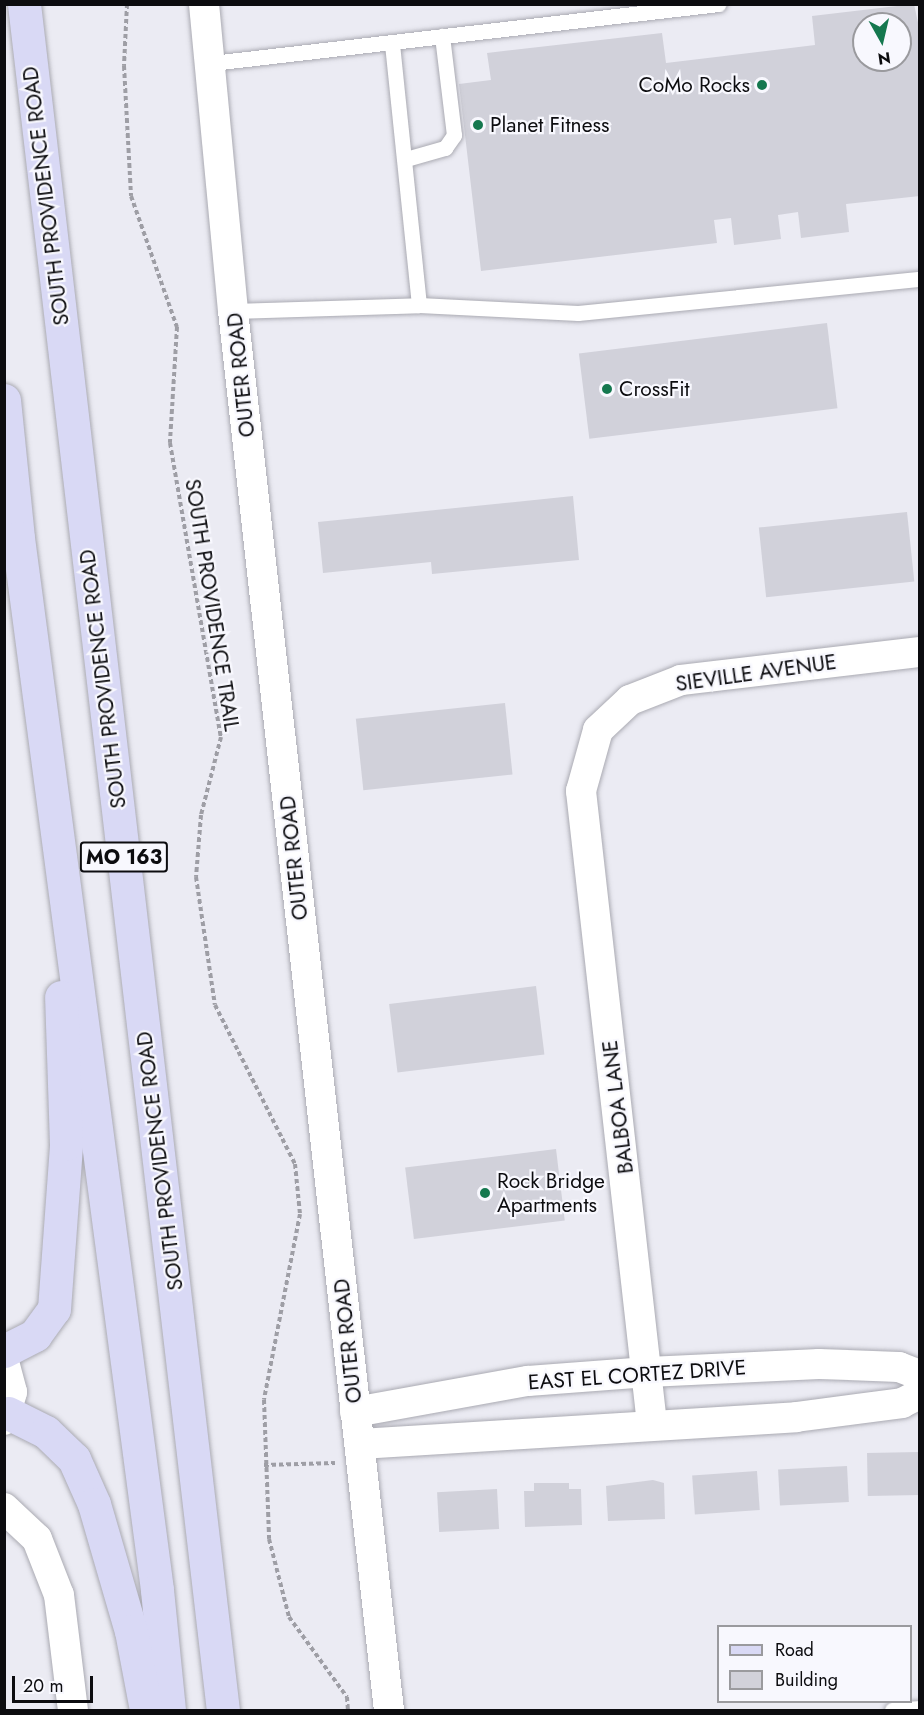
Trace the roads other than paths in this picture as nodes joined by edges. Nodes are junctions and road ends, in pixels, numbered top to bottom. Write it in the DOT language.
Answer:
graph roads {
  1 [pos="204,4"];
  2 [pos="719,4"];
  3 [pos="686,6"];
  4 [pos="26,8"];
  5 [pos="442,36"];
  6 [pos="392,43"];
  7 [pos="212,63"];
  8 [pos="406,159"];
  9 [pos="920,279"];
  10 [pos="419,305"];
  11 [pos="233,310"];
  12 [pos="4,400"];
  13 [pos="920,652"];
  14 [pos="581,791"];
  15 [pos="66,908"];
  16 [pos="4,1351"];
  17 [pos="4,1362"];
  18 [pos="648,1372"];
  19 [pos="920,1375"];
  20 [pos="920,1394"];
  21 [pos="355,1412"];
  22 [pos="6,1416"];
  23 [pos="652,1424"];
  24 [pos="360,1444"];
  25 [pos="8,1508"];
  26 [pos="920,1708"];
  27 [pos="73,1710"];
  28 [pos="146,1710"];
  29 [pos="169,1710"];
  30 [pos="224,1710"];
  31 [pos="389,1710"];
  32 [pos="892,1710"];
  1 -- 7 [label="street, OUTER ROAD"];
  2 -- 3 [label="lane"];
  3 -- 5 [label="lane"];
  4 -- 30 [label="main road, SOUTH PROVIDENCE ROAD / MO 163"];
  5 -- 6 [label="lane"];
  5 -- 8 [label="lane"];
  6 -- 7 [label="lane"];
  6 -- 8 [label="lane"];
  7 -- 11 [label="street, OUTER ROAD"];
  8 -- 10 [label="lane"];
  9 -- 10 [label="lane"];
  10 -- 11 [label="lane"];
  11 -- 21 [label="street, OUTER ROAD"];
  12 -- 15 [label="main road, MO 163"];
  13 -- 14 [label="street, SIEVILLE AVENUE"];
  14 -- 18 [label="street, BALBOA LANE"];
  15 -- 16 [label="main road"];
  15 -- 29 [label="main road, MO 163"];
  17 -- 22 [label="street"];
  18 -- 19 [label="street, EAST EL CORTEZ DRIVE"];
  18 -- 21 [label="street, EAST EL CORTEZ DRIVE"];
  18 -- 23 [label="street, BALBOA LANE"];
  20 -- 23 [label="street"];
  21 -- 24 [label="street, OUTER ROAD"];
  22 -- 28 [label="main road"];
  23 -- 24 [label="street"];
  24 -- 31 [label="street, OUTER ROAD"];
  25 -- 27 [label="street"];
  26 -- 32 [label="lane"];
}
